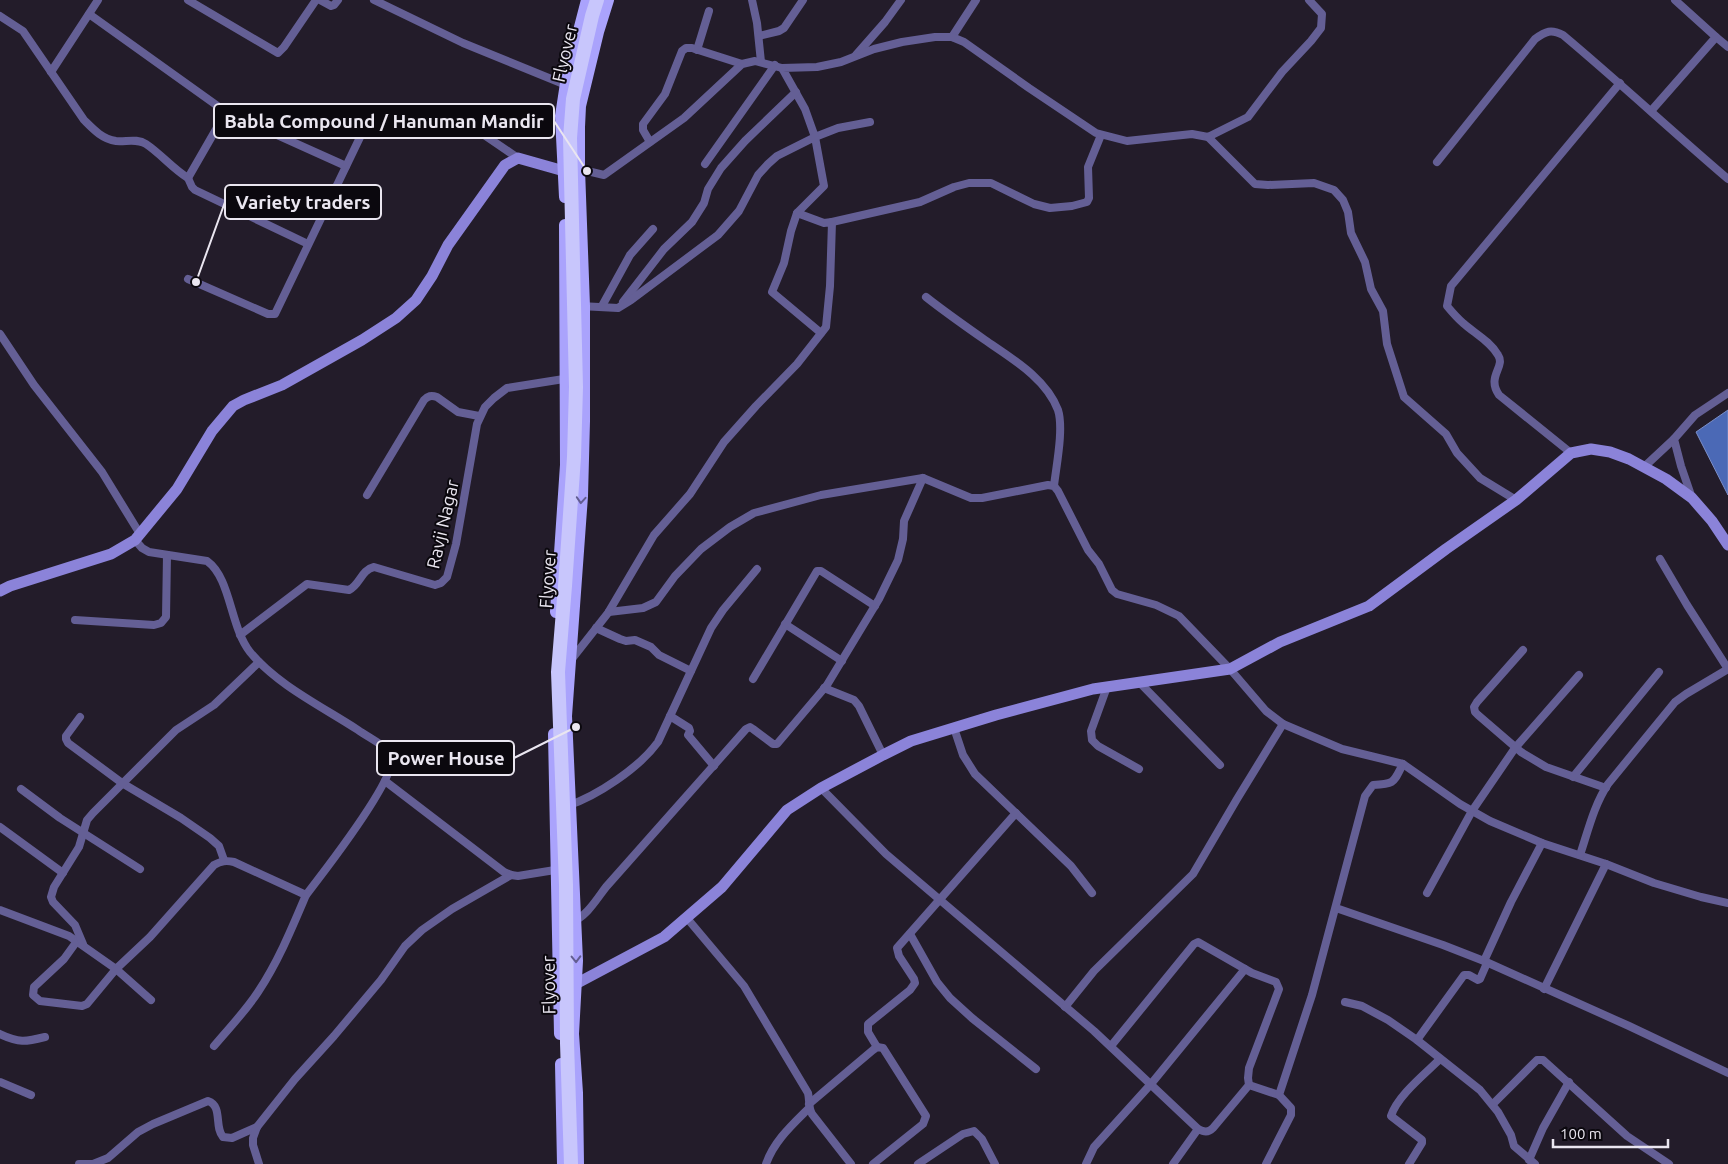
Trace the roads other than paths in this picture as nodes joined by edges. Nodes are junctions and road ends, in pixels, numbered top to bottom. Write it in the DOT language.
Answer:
graph roads {
  1 [pos="98,0"];
  2 [pos="188,0"];
  3 [pos="318,0"];
  4 [pos="338,0"];
  5 [pos="374,0"];
  6 [pos="587,0"];
  7 [pos="597,0"];
  8 [pos="608,0"];
  9 [pos="752,0"];
  10 [pos="803,0"];
  11 [pos="901,0"];
  12 [pos="976,0"];
  13 [pos="1309,0"];
  14 [pos="1675,0"];
  15 [pos="709,11"];
  16 [pos="89,14"];
  17 [pos="0,16"];
  18 [pos="759,36"];
  19 [pos="952,37"];
  20 [pos="1716,37"];
  21 [pos="1728,47"];
  22 [pos="697,50"];
  23 [pos="855,56"];
  24 [pos="761,62"];
  25 [pos="742,64"];
  26 [pos="779,67"];
  27 [pos="52,72"];
  28 [pos="1620,83"];
  29 [pos="566,85"];
  30 [pos="796,92"];
  31 [pos="1651,111"];
  32 [pos="226,112"];
  33 [pos="870,122"];
  34 [pos="1101,134"];
  35 [pos="1208,137"];
  36 [pos="815,138"];
  37 [pos="650,142"];
  38 [pos="518,158"];
  39 [pos="1437,162"];
  40 [pos="705,164"];
  41 [pos="346,166"];
  42 [pos="578,169"];
  43 [pos="564,171"];
  44 [pos="188,178"];
  45 [pos="1728,179"];
  46 [pos="797,213"];
  47 [pos="832,222"];
  48 [pos="652,229"];
  49 [pos="308,244"];
  50 [pos="188,279"];
  51 [pos="926,298"];
  52 [pos="566,306"];
  53 [pos="584,306"];
  54 [pos="602,306"];
  55 [pos="618,308"];
  56 [pos="821,333"];
  57 [pos="0,334"];
  58 [pos="584,376"];
  59 [pos="566,378"];
  60 [pos="1728,394"];
  61 [pos="480,416"];
  62 [pos="1674,439"];
  63 [pos="1571,453"];
  64 [pos="1644,467"];
  65 [pos="923,478"];
  66 [pos="1054,486"];
  67 [pos="367,494"];
  68 [pos="1692,498"];
  69 [pos="1516,500"];
  70 [pos="138,537"];
  71 [pos="1728,544"];
  72 [pos="167,555"];
  73 [pos="1660,559"];
  74 [pos="757,569"];
  75 [pos="0,591"];
  76 [pos="875,606"];
  77 [pos="609,612"];
  78 [pos="75,620"];
  79 [pos="784,624"];
  80 [pos="596,628"];
  81 [pos="240,636"];
  82 [pos="1523,650"];
  83 [pos="842,661"];
  84 [pos="259,662"];
  85 [pos="569,662"];
  86 [pos="553,663"];
  87 [pos="1230,669"];
  88 [pos="1728,669"];
  89 [pos="691,672"];
  90 [pos="1660,672"];
  91 [pos="1579,675"];
  92 [pos="753,679"];
  93 [pos="1139,682"];
  94 [pos="1107,687"];
  95 [pos="824,688"];
  96 [pos="80,716"];
  97 [pos="670,716"];
  98 [pos="1283,724"];
  99 [pos="954,728"];
  100 [pos="1516,748"];
  101 [pos="883,755"];
  102 [pos="1403,764"];
  103 [pos="1220,765"];
  104 [pos="714,766"];
  105 [pos="1139,769"];
  106 [pos="1573,777"];
  107 [pos="385,781"];
  108 [pos="122,783"];
  109 [pos="821,788"];
  110 [pos="1606,788"];
  111 [pos="21,789"];
  112 [pos="570,805"];
  113 [pos="555,810"];
  114 [pos="1472,811"];
  115 [pos="1016,814"];
  116 [pos="0,827"];
  117 [pos="83,834"];
  118 [pos="1542,843"];
  119 [pos="1580,855"];
  120 [pos="224,860"];
  121 [pos="1606,864"];
  122 [pos="573,868"];
  123 [pos="140,870"];
  124 [pos="557,870"];
  125 [pos="63,873"];
  126 [pos="511,875"];
  127 [pos="1092,892"];
  128 [pos="1427,893"];
  129 [pos="306,895"];
  130 [pos="940,900"];
  131 [pos="1728,903"];
  132 [pos="1336,908"];
  133 [pos="0,910"];
  134 [pos="686,917"];
  135 [pos="575,922"];
  136 [pos="558,927"];
  137 [pos="910,934"];
  138 [pos="80,943"];
  139 [pos="1485,962"];
  140 [pos="116,969"];
  141 [pos="1246,969"];
  142 [pos="576,984"];
  143 [pos="1544,989"];
  144 [pos="559,992"];
  145 [pos="151,1000"];
  146 [pos="1345,1002"];
  147 [pos="1065,1007"];
  148 [pos="0,1034"];
  149 [pos="45,1037"];
  150 [pos="1417,1040"];
  151 [pos="214,1046"];
  152 [pos="1111,1046"];
  153 [pos="877,1047"];
  154 [pos="1440,1058"];
  155 [pos="1036,1069"];
  156 [pos="1728,1073"];
  157 [pos="0,1082"];
  158 [pos="1569,1082"];
  159 [pos="1151,1084"];
  160 [pos="1249,1085"];
  161 [pos="31,1095"];
  162 [pos="1279,1095"];
  163 [pos="1493,1104"];
  164 [pos="809,1106"];
  165 [pos="257,1127"];
  166 [pos="1198,1129"];
  167 [pos="1532,1162"];
  168 [pos="79,1164"];
  169 [pos="93,1164"];
  170 [pos="259,1164"];
  171 [pos="563,1164"];
  172 [pos="571,1164"];
  173 [pos="578,1164"];
  174 [pos="766,1164"];
  175 [pos="851,1164"];
  176 [pos="873,1164"];
  177 [pos="918,1164"];
  178 [pos="995,1164"];
  179 [pos="1086,1164"];
  180 [pos="1173,1164"];
  181 [pos="1266,1164"];
  182 [pos="1409,1164"];
  183 [pos="1669,1164"];
  1 -- 16 [label="street"];
  2 -- 3 [label="street"];
  3 -- 4 [label="street"];
  5 -- 29 [label="street"];
  6 -- 29 [label="main road"];
  7 -- 172 [label="highway, Flyover, bridge"];
  8 -- 42 [label="main road"];
  9 -- 18 [label="street"];
  10 -- 18 [label="street"];
  11 -- 23 [label="street"];
  12 -- 19 [label="street"];
  13 -- 35 [label="street"];
  14 -- 20 [label="street"];
  15 -- 22 [label="street"];
  16 -- 27 [label="street"];
  16 -- 32 [label="street"];
  17 -- 27 [label="street"];
  18 -- 24 [label="street"];
  19 -- 23 [label="street"];
  19 -- 34 [label="street"];
  20 -- 21 [label="street"];
  20 -- 31 [label="street"];
  22 -- 25 [label="street"];
  22 -- 37 [label="street"];
  23 -- 26 [label="street"];
  24 -- 25 [label="street"];
  24 -- 26 [label="street"];
  25 -- 37 [label="street"];
  26 -- 30 [label="street"];
  26 -- 40 [label="street"];
  27 -- 44 [label="street"];
  28 -- 31 [label="street"];
  28 -- 39 [label="street"];
  28 -- 63 [label="street"];
  29 -- 43 [label="main road"];
  30 -- 36 [label="street"];
  30 -- 55 [label="street"];
  31 -- 45 [label="street"];
  32 -- 41 [label="street"];
  32 -- 44 [label="street"];
  33 -- 36 [label="street"];
  34 -- 35 [label="street"];
  34 -- 47 [label="street"];
  35 -- 69 [label="street"];
  36 -- 46 [label="street"];
  36 -- 55 [label="street"];
  37 -- 42 [label="street"];
  38 -- 41 [label="street"];
  38 -- 43 [label="street"];
  38 -- 70 [label="street"];
  41 -- 49 [label="street"];
  42 -- 43 [label="street"];
  42 -- 53 [label="main road"];
  43 -- 52 [label="main road"];
  44 -- 49 [label="street"];
  46 -- 47 [label="street"];
  46 -- 56 [label="street"];
  47 -- 56 [label="street"];
  48 -- 54 [label="street"];
  49 -- 50 [label="street"];
  51 -- 66 [label="street"];
  52 -- 53 [label="street"];
  52 -- 59 [label="main road"];
  53 -- 54 [label="street"];
  53 -- 58 [label="main road"];
  54 -- 55 [label="street"];
  56 -- 77 [label="street"];
  57 -- 70 [label="street"];
  58 -- 59 [label="street, Ravji Nagar"];
  58 -- 85 [label="main road, one-way"];
  59 -- 61 [label="street, Ravji Nagar"];
  59 -- 86 [label="main road"];
  60 -- 62 [label="street"];
  61 -- 67 [label="street"];
  61 -- 81 [label="street, Ravji Nagar"];
  62 -- 64 [label="street"];
  62 -- 68 [label="street"];
  63 -- 64 [label="street"];
  63 -- 69 [label="street"];
  64 -- 68 [label="street"];
  65 -- 66 [label="street"];
  65 -- 76 [label="street"];
  65 -- 77 [label="street"];
  66 -- 87 [label="street"];
  68 -- 71 [label="street"];
  69 -- 87 [label="street"];
  70 -- 72 [label="street"];
  70 -- 75 [label="street"];
  72 -- 78 [label="street"];
  72 -- 81 [label="street"];
  73 -- 88 [label="street"];
  74 -- 89 [label="street"];
  76 -- 79 [label="street"];
  76 -- 83 [label="street"];
  77 -- 80 [label="street"];
  79 -- 83 [label="street"];
  79 -- 92 [label="street"];
  80 -- 85 [label="street"];
  80 -- 89 [label="street"];
  81 -- 84 [label="street"];
  82 -- 100 [label="street"];
  83 -- 95 [label="street"];
  84 -- 107 [label="street"];
  84 -- 108 [label="street"];
  85 -- 86 [label="street"];
  85 -- 112 [label="main road"];
  86 -- 113 [label="main road"];
  87 -- 93 [label="street"];
  87 -- 98 [label="street"];
  88 -- 110 [label="street"];
  89 -- 97 [label="street"];
  90 -- 106 [label="street"];
  91 -- 100 [label="street"];
  93 -- 94 [label="street"];
  93 -- 103 [label="street"];
  94 -- 99 [label="street"];
  94 -- 105 [label="street"];
  95 -- 101 [label="street"];
  95 -- 104 [label="street"];
  96 -- 108 [label="street"];
  97 -- 104 [label="street"];
  97 -- 112 [label="street"];
  98 -- 102 [label="street"];
  98 -- 147 [label="street"];
  99 -- 101 [label="street"];
  99 -- 115 [label="street"];
  100 -- 106 [label="street"];
  100 -- 114 [label="street"];
  101 -- 109 [label="street"];
  102 -- 114 [label="street"];
  102 -- 132 [label="street"];
  104 -- 135 [label="street"];
  106 -- 110 [label="street"];
  107 -- 126 [label="street"];
  107 -- 129 [label="street"];
  108 -- 117 [label="street"];
  108 -- 120 [label="street"];
  109 -- 130 [label="street"];
  109 -- 134 [label="street"];
  110 -- 119 [label="street"];
  111 -- 117 [label="street"];
  112 -- 113 [label="street"];
  112 -- 122 [label="main road"];
  113 -- 124 [label="main road"];
  114 -- 118 [label="street"];
  114 -- 128 [label="street"];
  115 -- 127 [label="street"];
  115 -- 130 [label="street"];
  116 -- 125 [label="street"];
  117 -- 123 [label="street"];
  117 -- 125 [label="street"];
  118 -- 119 [label="street"];
  118 -- 139 [label="street"];
  119 -- 121 [label="street"];
  120 -- 129 [label="street"];
  120 -- 140 [label="street"];
  121 -- 131 [label="street"];
  121 -- 143 [label="street"];
  122 -- 124 [label="street"];
  122 -- 135 [label="main road"];
  124 -- 126 [label="street"];
  124 -- 136 [label="main road"];
  125 -- 138 [label="street"];
  126 -- 165 [label="street"];
  129 -- 151 [label="street"];
  130 -- 137 [label="street"];
  130 -- 147 [label="street"];
  132 -- 139 [label="street"];
  132 -- 162 [label="street"];
  133 -- 138 [label="street"];
  134 -- 142 [label="street"];
  134 -- 164 [label="street"];
  135 -- 136 [label="street"];
  135 -- 142 [label="main road, one-way"];
  136 -- 144 [label="main road"];
  137 -- 153 [label="street"];
  137 -- 155 [label="street"];
  138 -- 140 [label="street"];
  138 -- 140 [label="street"];
  139 -- 143 [label="street"];
  139 -- 150 [label="street"];
  140 -- 145 [label="street"];
  141 -- 152 [label="street"];
  141 -- 159 [label="street"];
  141 -- 160 [label="street"];
  142 -- 144 [label="street"];
  142 -- 173 [label="main road"];
  143 -- 156 [label="street"];
  144 -- 171 [label="main road"];
  146 -- 150 [label="street"];
  147 -- 152 [label="street"];
  148 -- 149 [label="street"];
  150 -- 154 [label="street"];
  152 -- 159 [label="street"];
  153 -- 164 [label="street"];
  153 -- 176 [label="street"];
  154 -- 163 [label="street"];
  154 -- 182 [label="street"];
  157 -- 161 [label="street"];
  158 -- 163 [label="street"];
  158 -- 167 [label="street"];
  158 -- 183 [label="street"];
  159 -- 166 [label="street"];
  159 -- 179 [label="street"];
  160 -- 162 [label="street"];
  160 -- 166 [label="street"];
  162 -- 181 [label="street"];
  163 -- 167 [label="street"];
  164 -- 174 [label="street"];
  164 -- 175 [label="street"];
  165 -- 169 [label="street"];
  165 -- 170 [label="street"];
  166 -- 180 [label="street"];
  168 -- 169 [label="street"];
  177 -- 178 [label="street"];
}
